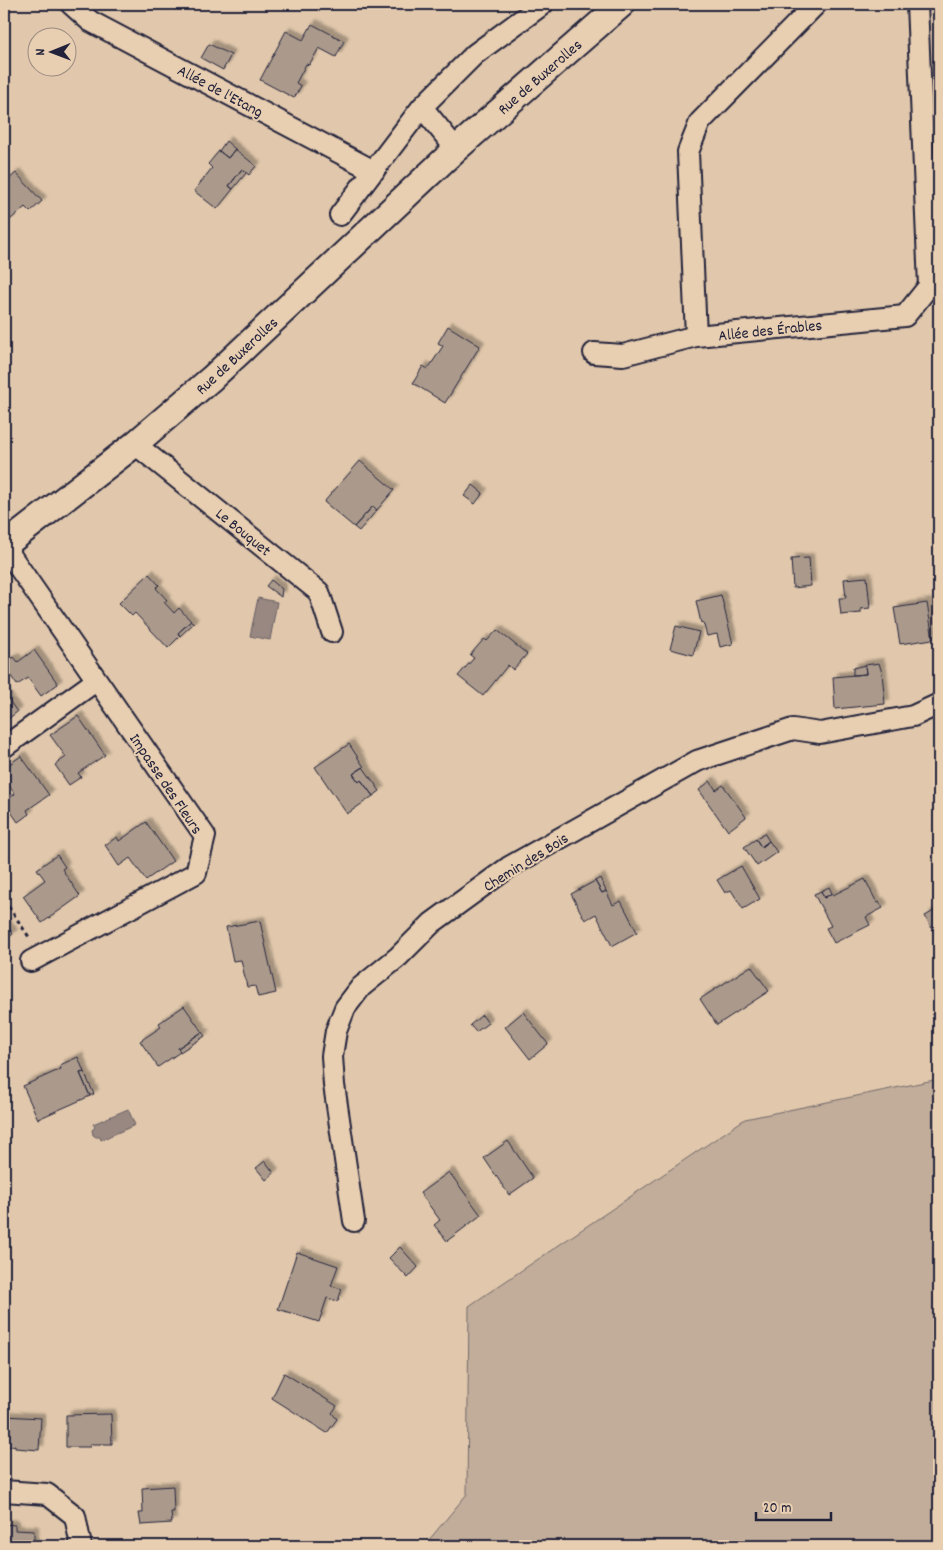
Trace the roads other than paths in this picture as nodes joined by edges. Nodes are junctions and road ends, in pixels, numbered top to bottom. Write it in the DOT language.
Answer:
graph roads {
  1 [pos="71,4"];
  2 [pos="543,4"];
  3 [pos="596,4"];
  4 [pos="622,4"];
  5 [pos="816,4"];
  6 [pos="917,4"];
  7 [pos="422,107"];
  8 [pos="456,148"];
  9 [pos="374,171"];
  10 [pos="340,215"];
  11 [pos="696,336"];
  12 [pos="594,353"];
  13 [pos="135,444"];
  14 [pos="7,538"];
  15 [pos="332,632"];
  16 [pos="97,680"];
  17 [pos="939,704"];
  18 [pos="4,747"];
  19 [pos="37,958"];
  20 [pos="354,1221"];
  21 [pos="4,1491"];
  22 [pos="81,1546"];
  1 -- 9 [label="street, Allée de l'Etang"];
  2 -- 7 [label="street"];
  3 -- 8 [label="street, Rue de Buxerolles"];
  4 -- 8 [label="street, Rue de Buxerolles"];
  5 -- 11 [label="street, Allée des Érables"];
  6 -- 11 [label="street, Allée des Érables"];
  7 -- 8 [label="street"];
  7 -- 9 [label="street"];
  8 -- 13 [label="street, Rue de Buxerolles"];
  9 -- 10 [label="street"];
  11 -- 12 [label="street"];
  13 -- 14 [label="street, Rue de Buxerolles"];
  13 -- 15 [label="street, Le Bouquet"];
  14 -- 16 [label="street, Impasse des Fleurs"];
  16 -- 18 [label="street"];
  16 -- 19 [label="street, Impasse des Fleurs"];
  17 -- 20 [label="street, Chemin des Bois"];
  21 -- 22 [label="street"];
}
